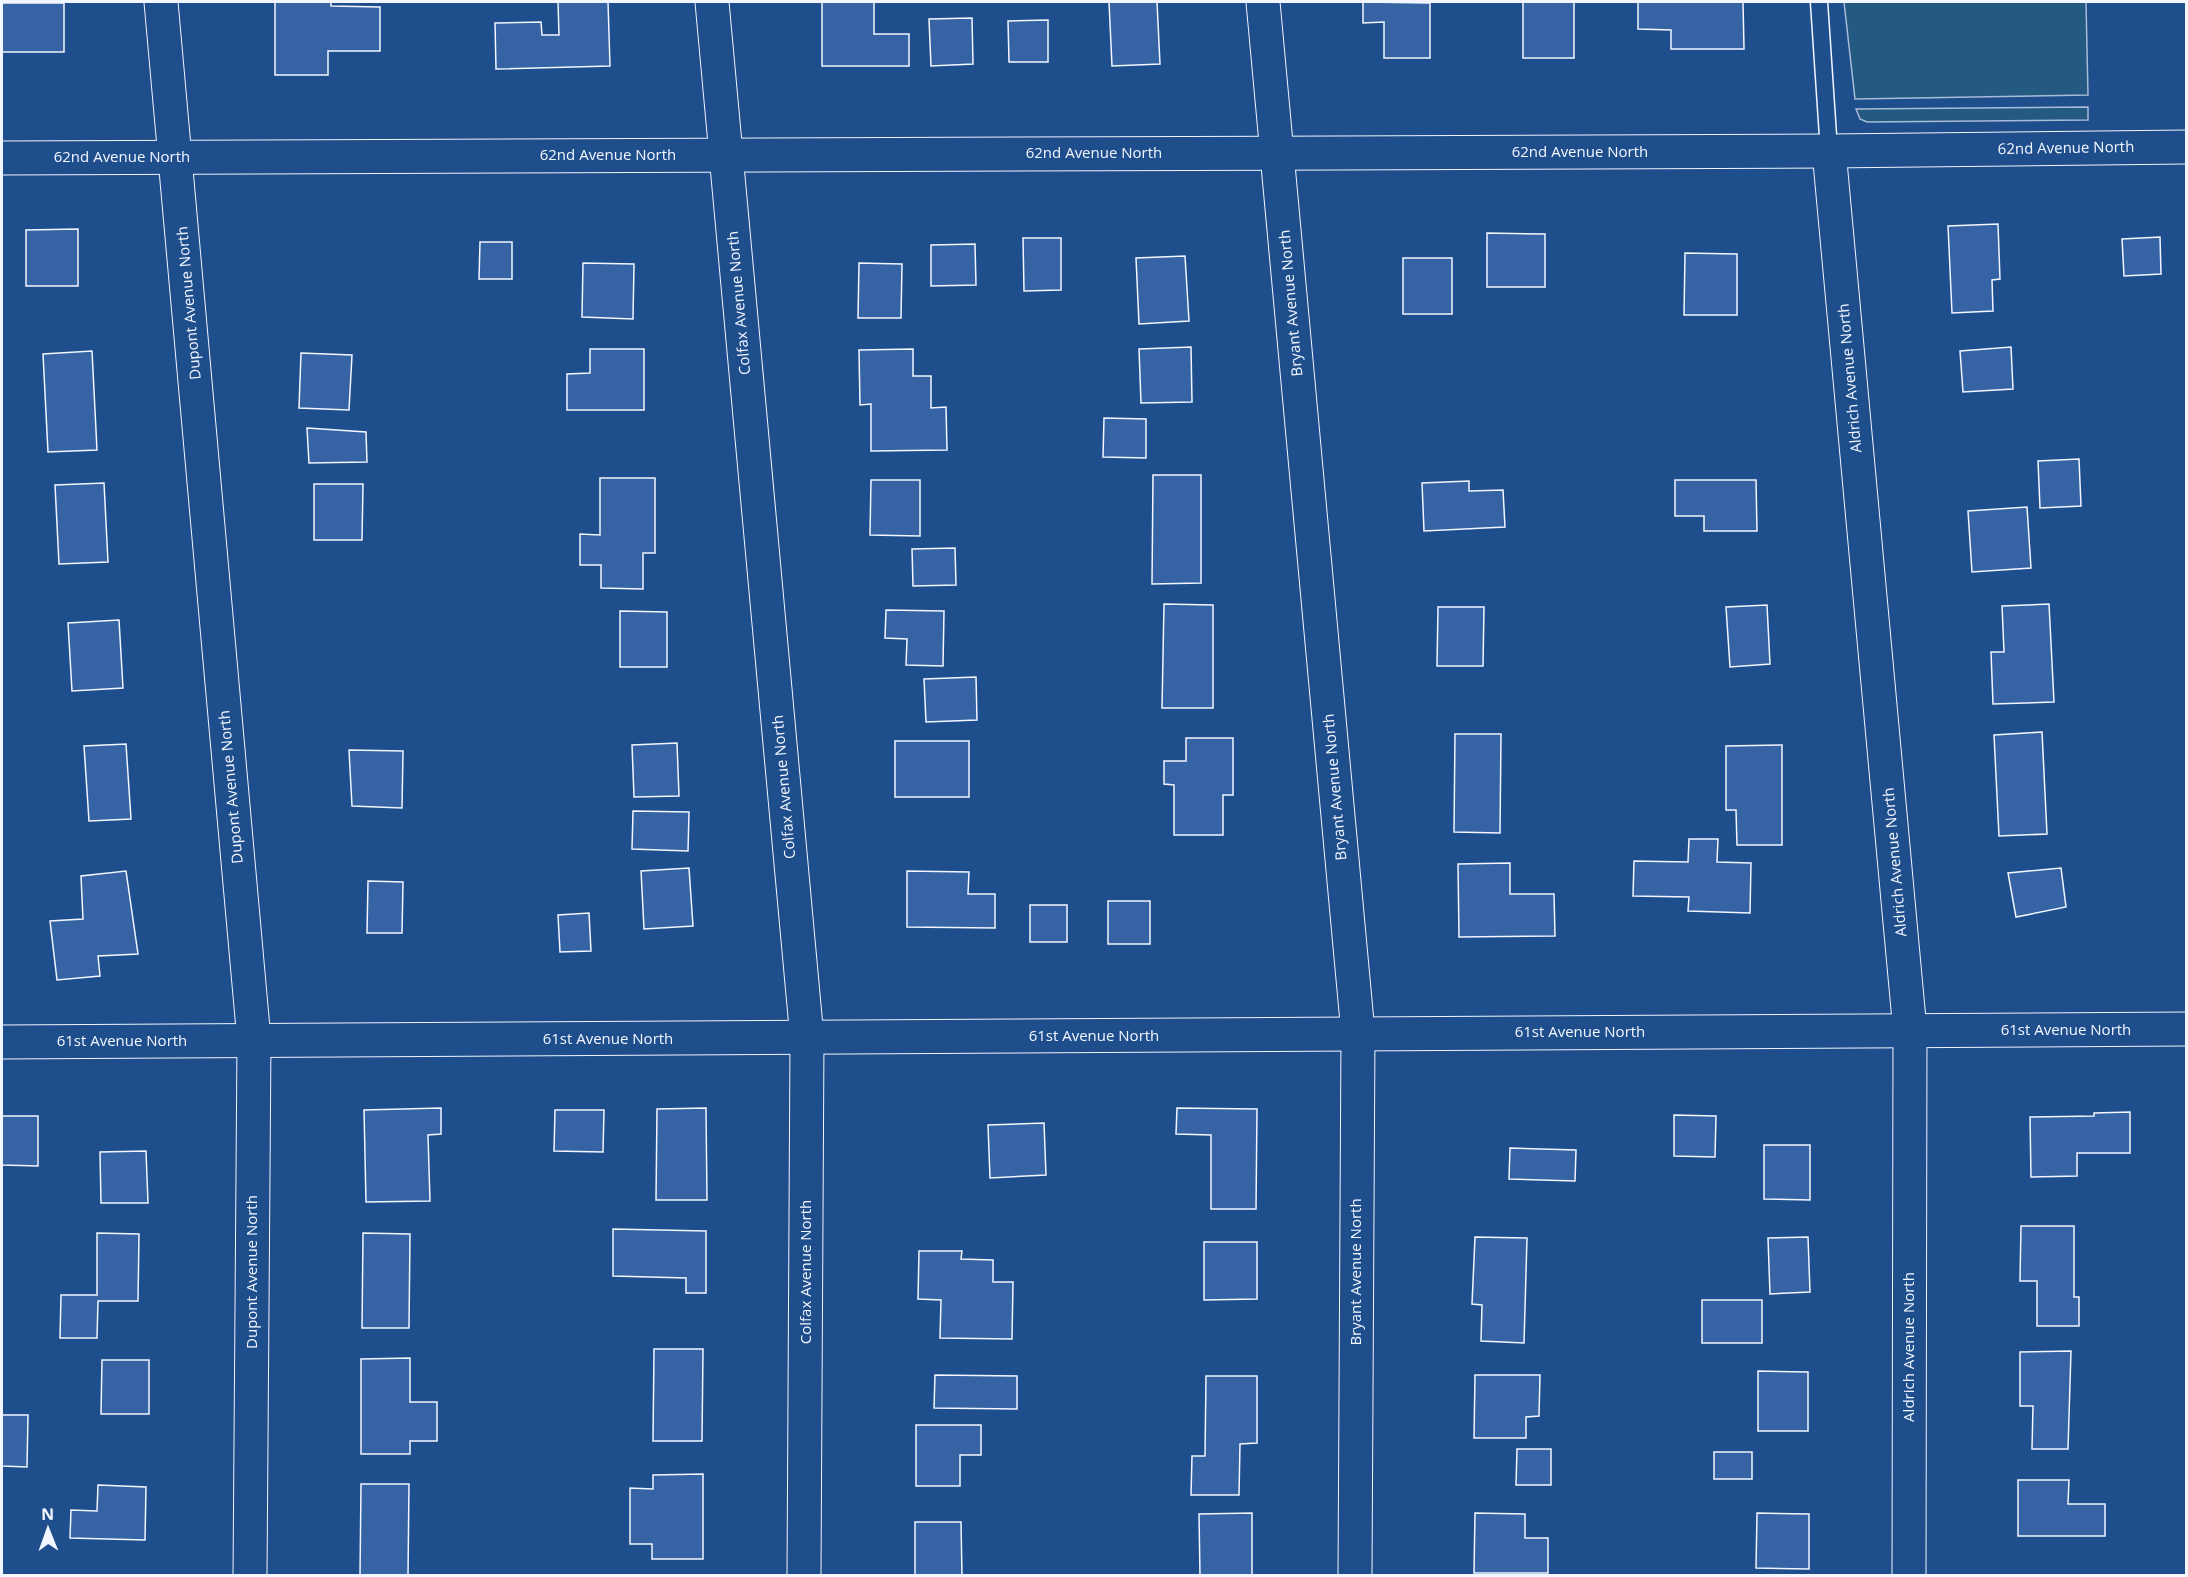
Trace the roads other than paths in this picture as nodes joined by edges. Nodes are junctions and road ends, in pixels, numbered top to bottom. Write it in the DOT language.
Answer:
graph roads {
  1 [pos="161,2"];
  2 [pos="712,2"];
  3 [pos="1263,2"];
  4 [pos="1819,2"];
  5 [pos="2187,147"];
  6 [pos="1829,151"];
  7 [pos="1278,153"];
  8 [pos="726,155"];
  9 [pos="176,157"];
  10 [pos="2,158"];
  11 [pos="2187,1029"];
  12 [pos="1910,1030"];
  13 [pos="1358,1034"];
  14 [pos="807,1038"];
  15 [pos="254,1040"];
  16 [pos="2,1042"];
  17 [pos="250,1575"];
  18 [pos="804,1575"];
  19 [pos="1355,1575"];
  20 [pos="1909,1575"];
  1 -- 9 [label="street, Dupont Avenue North"];
  2 -- 8 [label="street, Colfax Avenue North"];
  3 -- 7 [label="street, Bryant Avenue North"];
  4 -- 6 [label="lane"];
  5 -- 6 [label="street, 62nd Avenue North"];
  6 -- 7 [label="street, 62nd Avenue North"];
  6 -- 12 [label="street, Aldrich Avenue North"];
  7 -- 8 [label="street, 62nd Avenue North"];
  7 -- 13 [label="street, Bryant Avenue North"];
  8 -- 9 [label="street, 62nd Avenue North"];
  8 -- 14 [label="street, Colfax Avenue North"];
  9 -- 10 [label="street, 62nd Avenue North"];
  9 -- 15 [label="street, Dupont Avenue North"];
  11 -- 12 [label="street, 61st Avenue North"];
  12 -- 13 [label="street, 61st Avenue North"];
  12 -- 20 [label="street, Aldrich Avenue North"];
  13 -- 14 [label="street, 61st Avenue North"];
  13 -- 19 [label="street, Bryant Avenue North"];
  14 -- 15 [label="street, 61st Avenue North"];
  14 -- 18 [label="street, Colfax Avenue North"];
  15 -- 16 [label="street, 61st Avenue North"];
  15 -- 17 [label="street, Dupont Avenue North"];
}
